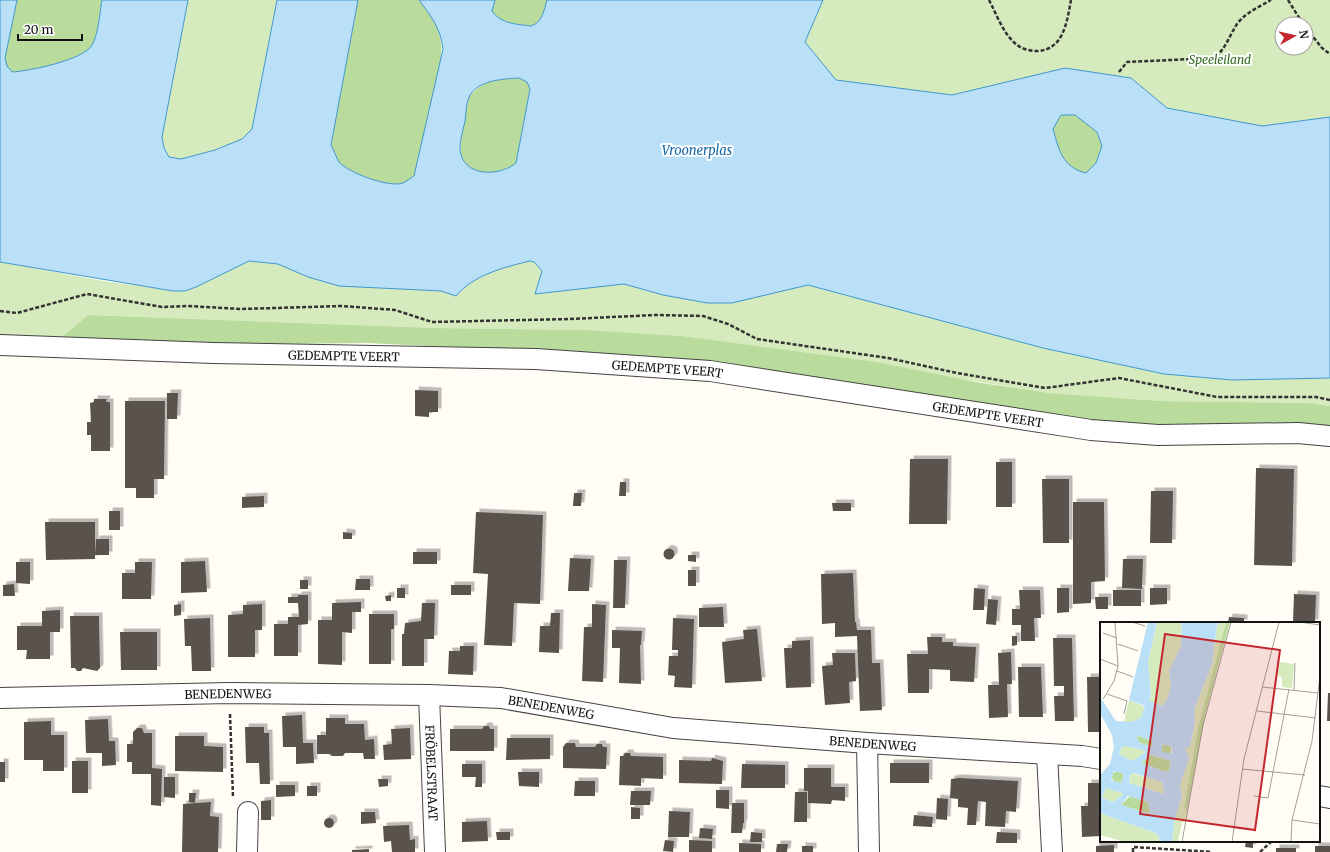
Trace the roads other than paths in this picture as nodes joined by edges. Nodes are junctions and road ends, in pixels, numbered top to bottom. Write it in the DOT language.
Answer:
graph roads {
  1 [pos="0,345"];
  2 [pos="1330,436"];
  3 [pos="429,695"];
  4 [pos="0,698"];
  5 [pos="867,743"];
  6 [pos="1048,754"];
  7 [pos="1100,759"];
  8 [pos="1320,796"];
  9 [pos="1330,798"];
  10 [pos="248,812"];
  11 [pos="247,852"];
  12 [pos="435,852"];
  13 [pos="869,852"];
  14 [pos="1052,852"];
  1 -- 2 [label="street, GEDEMPTE VEERT"];
  3 -- 4 [label="street, BENEDENWEG"];
  3 -- 5 [label="street, BENEDENWEG"];
  3 -- 12 [label="street, FRÖBELSTRAAT"];
  5 -- 6 [label="street, BENEDENWEG"];
  5 -- 13 [label="street"];
  6 -- 7 [label="street, BENEDENWEG"];
  6 -- 14 [label="street"];
  8 -- 9 [label="street"];
  10 -- 11 [label="street"];
}
